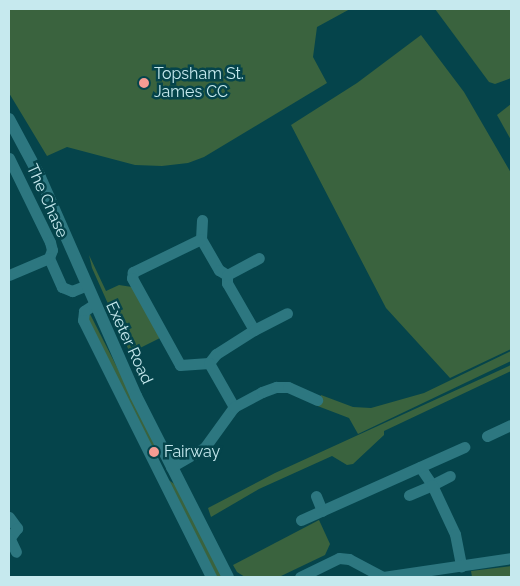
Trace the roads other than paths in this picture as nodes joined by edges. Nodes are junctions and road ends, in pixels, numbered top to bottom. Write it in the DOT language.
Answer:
graph roads {
  1 [pos="9,120"];
  2 [pos="9,158"];
  3 [pos="202,220"];
  4 [pos="201,239"];
  5 [pos="48,258"];
  6 [pos="259,258"];
  7 [pos="9,274"];
  8 [pos="227,275"];
  9 [pos="85,286"];
  10 [pos="94,305"];
  11 [pos="287,313"];
  12 [pos="254,330"];
  13 [pos="209,363"];
  14 [pos="317,400"];
  15 [pos="234,407"];
  16 [pos="511,425"];
  17 [pos="487,436"];
  18 [pos="464,447"];
  19 [pos="171,467"];
  20 [pos="420,467"];
  21 [pos="450,476"];
  22 [pos="432,485"];
  23 [pos="408,495"];
  24 [pos="316,496"];
  25 [pos="322,511"];
  26 [pos="9,517"];
  27 [pos="301,520"];
  28 [pos="9,539"];
  29 [pos="16,552"];
  30 [pos="511,558"];
  31 [pos="464,565"];
  32 [pos="211,577"];
  33 [pos="228,577"];
  34 [pos="300,577"];
  35 [pos="468,577"];
  1 -- 9 [label="street, Exeter Road"];
  2 -- 5 [label="street, The Chase"];
  3 -- 4 [label="street"];
  4 -- 8 [label="street"];
  4 -- 13 [label="street"];
  5 -- 7 [label="street, The Chase"];
  5 -- 9 [label="street, The Chase"];
  6 -- 8 [label="street"];
  8 -- 12 [label="street"];
  9 -- 10 [label="street, Exeter Road"];
  10 -- 19 [label="street, Exeter Road"];
  10 -- 32 [label="street"];
  11 -- 12 [label="street"];
  12 -- 13 [label="street"];
  13 -- 15 [label="street"];
  14 -- 15 [label="street"];
  15 -- 19 [label="street"];
  16 -- 17 [label="street"];
  18 -- 20 [label="street"];
  19 -- 33 [label="street, Exeter Road"];
  20 -- 22 [label="street"];
  20 -- 25 [label="street"];
  21 -- 22 [label="street"];
  22 -- 23 [label="street"];
  22 -- 31 [label="street"];
  24 -- 25 [label="street"];
  25 -- 27 [label="street"];
  26 -- 28 [label="street"];
  28 -- 29 [label="street"];
  30 -- 31 [label="street"];
  31 -- 34 [label="street"];
  31 -- 35 [label="street"];
}
